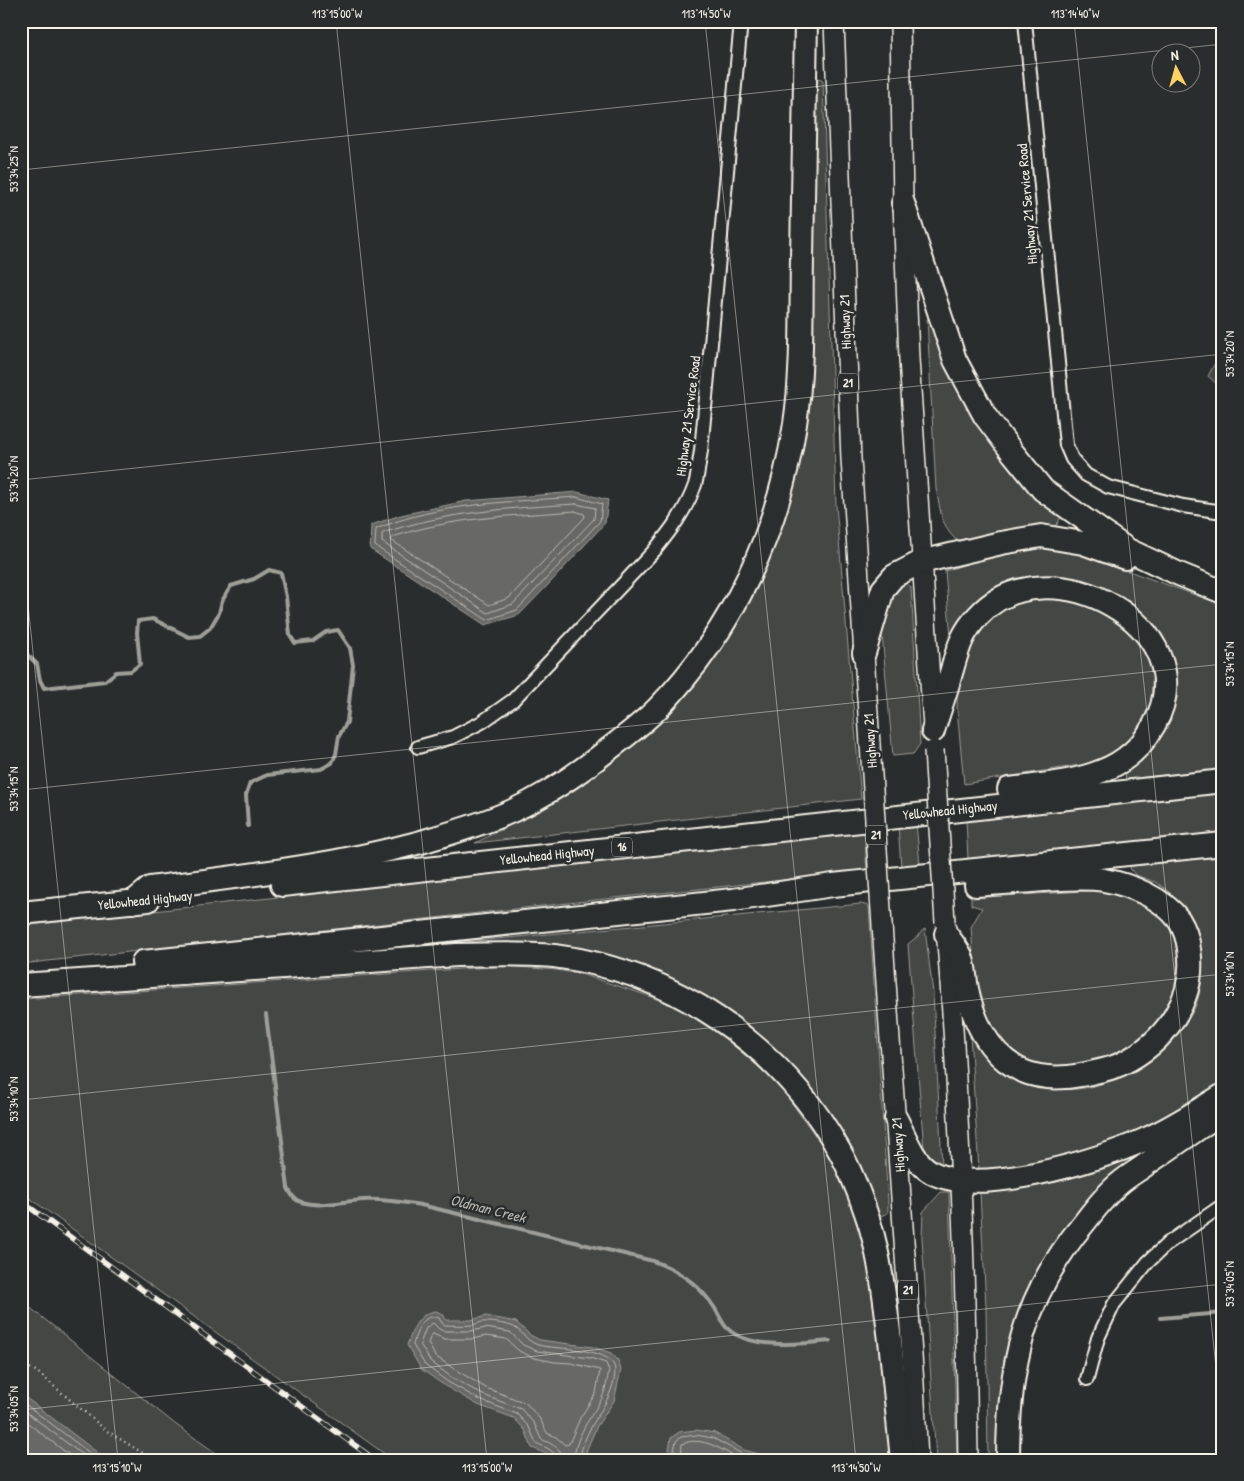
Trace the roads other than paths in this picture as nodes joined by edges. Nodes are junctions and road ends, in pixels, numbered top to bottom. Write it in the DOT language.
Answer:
graph roads {
  1 [pos="741,21"];
  2 [pos="806,21"];
  3 [pos="834,21"];
  4 [pos="900,21"];
  5 [pos="1025,21"];
  6 [pos="903,203"];
  7 [pos="1223,512"];
  8 [pos="921,562"];
  9 [pos="1179,574"];
  10 [pos="1223,592"];
  11 [pos="864,653"];
  12 [pos="934,740"];
  13 [pos="418,747"];
  14 [pos="1223,781"];
  15 [pos="970,808"];
  16 [pos="1223,844"];
  17 [pos="733,900"];
  18 [pos="133,902"];
  19 [pos="21,913"];
  20 [pos="946,928"];
  21 [pos="21,974"];
  22 [pos="21,985"];
  23 [pos="1223,1094"];
  24 [pos="1223,1111"];
  25 [pos="896,1119"];
  26 [pos="961,1180"];
  27 [pos="1223,1205"];
  28 [pos="1087,1379"];
  29 [pos="902,1460"];
  30 [pos="918,1460"];
  31 [pos="968,1460"];
  32 [pos="1008,1460"];
  1 -- 13 [label="street, Highway 21 Service Road"];
  2 -- 18 [label="highway"];
  3 -- 11 [label="main road, Highway 21 / 21"];
  4 -- 6 [label="main road"];
  5 -- 7 [label="street, Highway 21 Service Road"];
  6 -- 8 [label="main road"];
  6 -- 9 [label="highway"];
  8 -- 9 [label="highway"];
  8 -- 11 [label="highway"];
  8 -- 12 [label="main road"];
  9 -- 10 [label="highway"];
  11 -- 25 [label="main road, Highway 21 / 21, bridge"];
  12 -- 15 [label="highway"];
  12 -- 20 [label="main road, bridge"];
  14 -- 15 [label="highway, Yellowhead Highway / 16"];
  15 -- 18 [label="highway, Yellowhead Highway / 16"];
  16 -- 17 [label="highway"];
  17 -- 20 [label="highway"];
  17 -- 21 [label="highway"];
  18 -- 19 [label="highway, Yellowhead Highway / 16"];
  20 -- 26 [label="main road"];
  22 -- 29 [label="highway"];
  23 -- 26 [label="highway"];
  24 -- 32 [label="highway"];
  25 -- 26 [label="highway"];
  25 -- 30 [label="main road, Highway 21 / 21"];
  26 -- 31 [label="main road"];
  27 -- 28 [label="street"];
}
